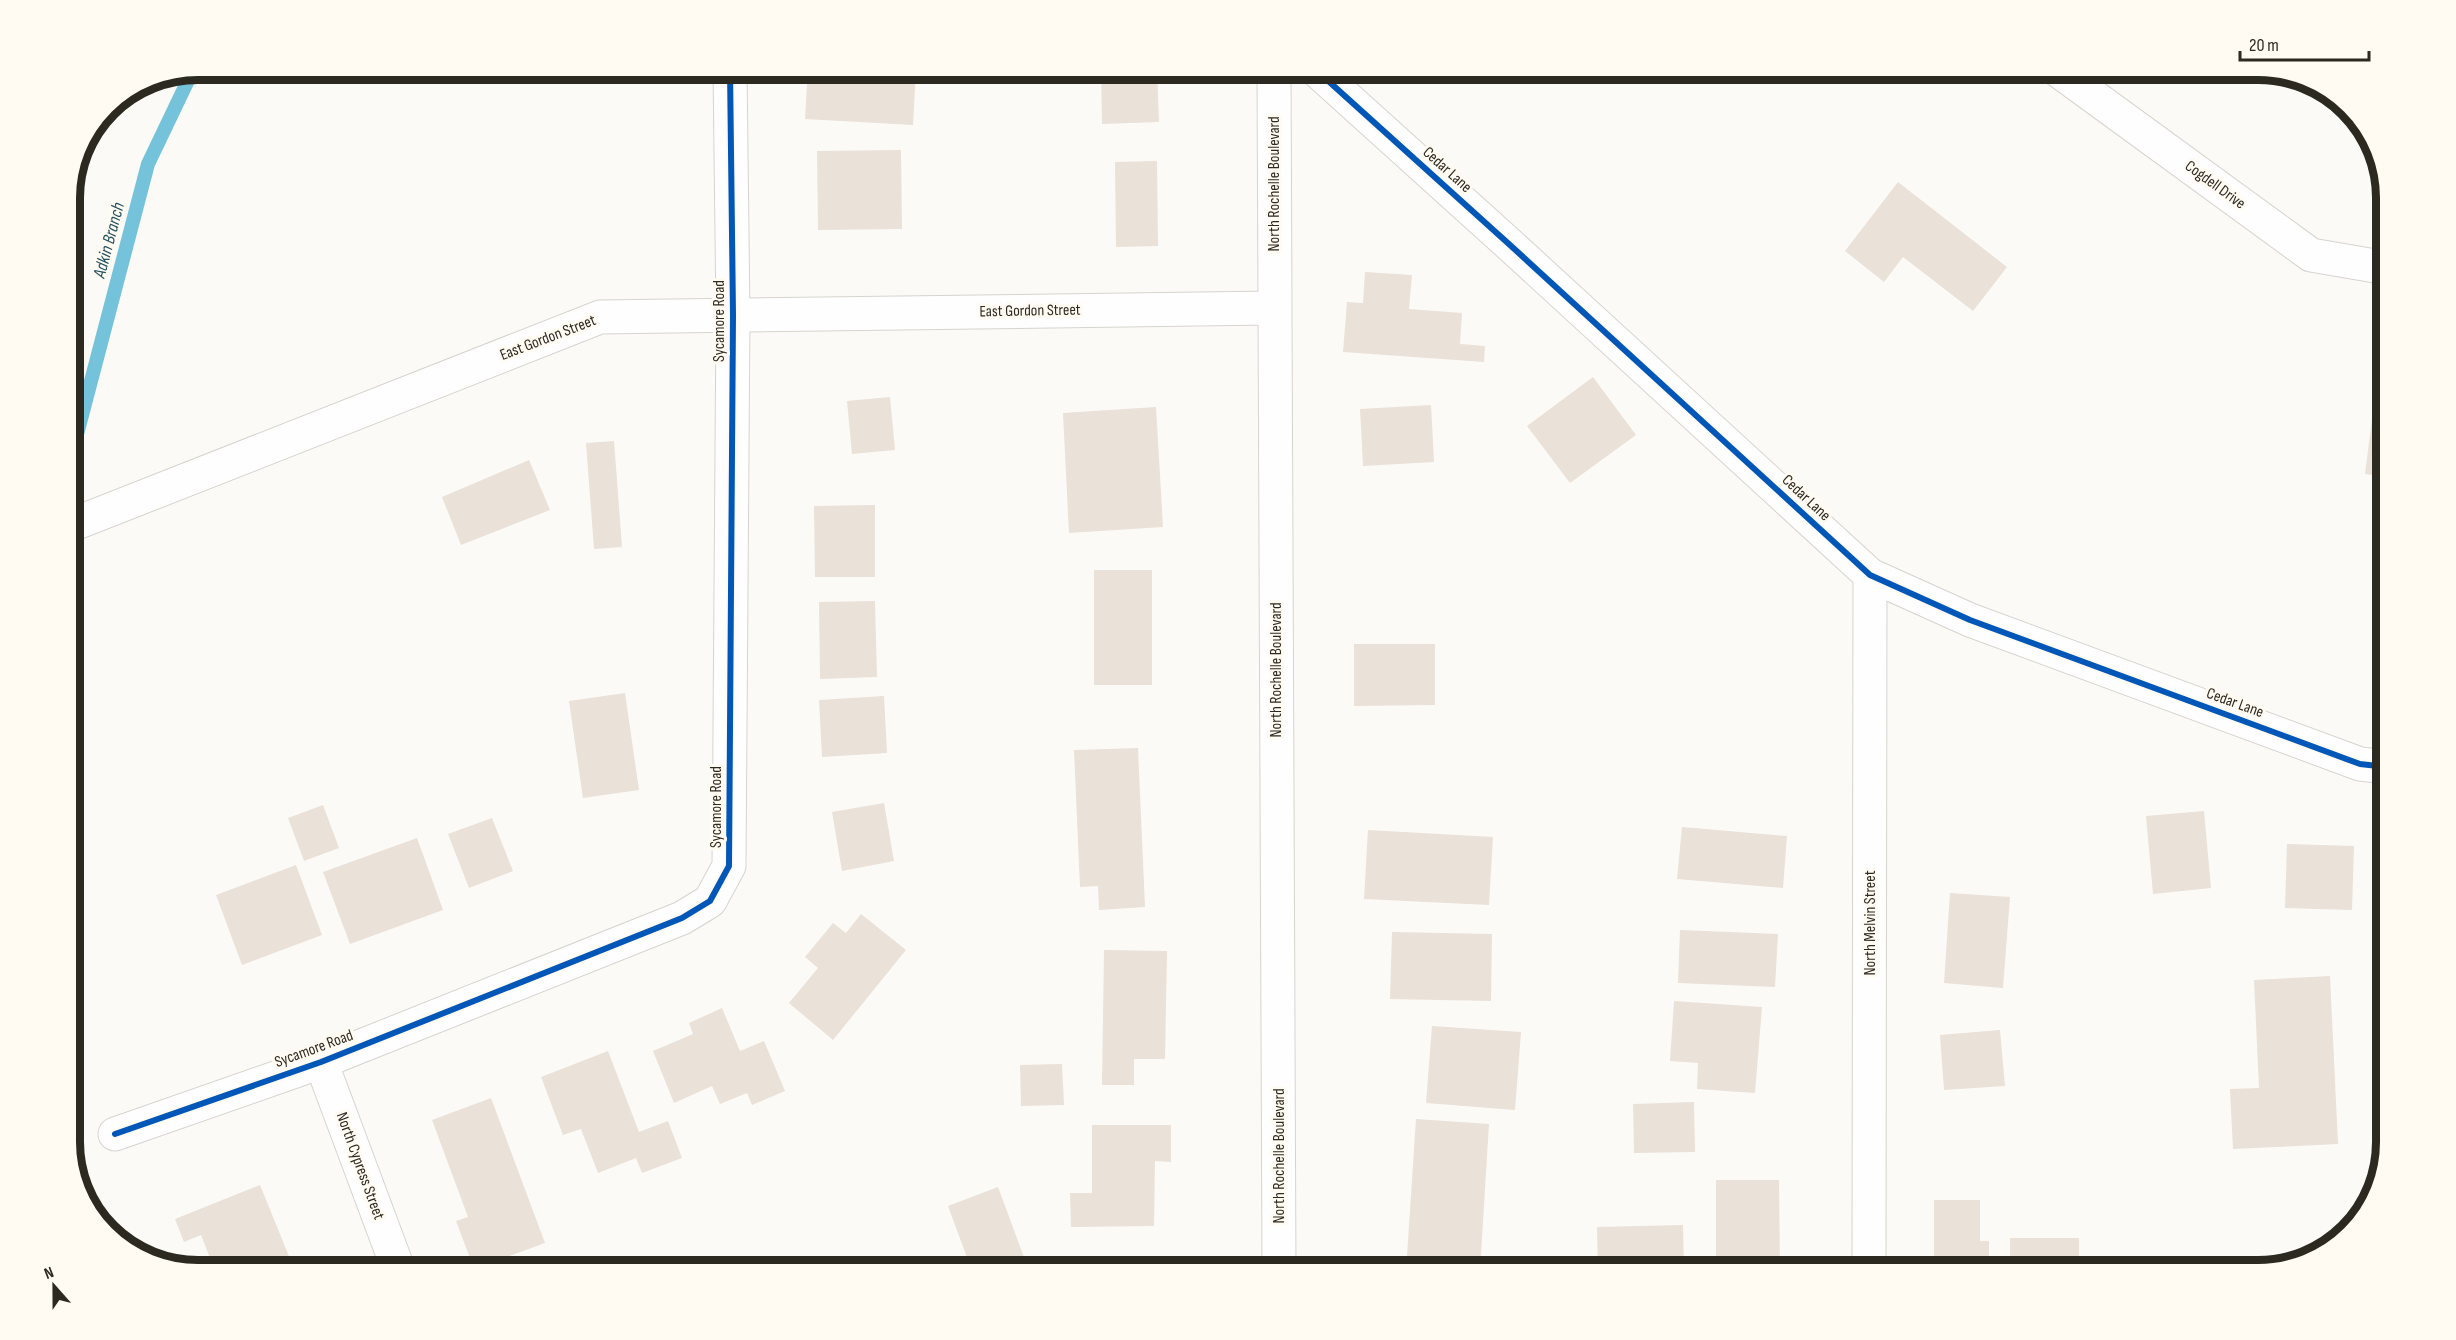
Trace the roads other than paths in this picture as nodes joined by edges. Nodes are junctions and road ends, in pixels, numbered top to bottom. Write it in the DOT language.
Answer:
graph roads {
  1 [pos="730,80"];
  2 [pos="1274,80"];
  3 [pos="1327,80"];
  4 [pos="2071,80"];
  5 [pos="2376,266"];
  6 [pos="1275,308"];
  7 [pos="733,315"];
  8 [pos="80,522"];
  9 [pos="1870,575"];
  10 [pos="2376,766"];
  11 [pos="321,1062"];
  12 [pos="115,1134"];
  13 [pos="395,1260"];
  14 [pos="1279,1260"];
  15 [pos="1869,1260"];
  1 -- 7 [label="street, Sycamore Road"];
  2 -- 6 [label="street, North Rochelle Boulevard"];
  3 -- 9 [label="street, Cedar Lane"];
  4 -- 5 [label="street, Cogdell Drive"];
  6 -- 7 [label="street, East Gordon Street"];
  6 -- 14 [label="street, North Rochelle Boulevard"];
  7 -- 8 [label="street, East Gordon Street"];
  7 -- 11 [label="street, Sycamore Road"];
  9 -- 10 [label="street, Cedar Lane"];
  9 -- 15 [label="street, North Melvin Street"];
  11 -- 12 [label="street, Sycamore Road"];
  11 -- 13 [label="street, North Cypress Street"];
}
